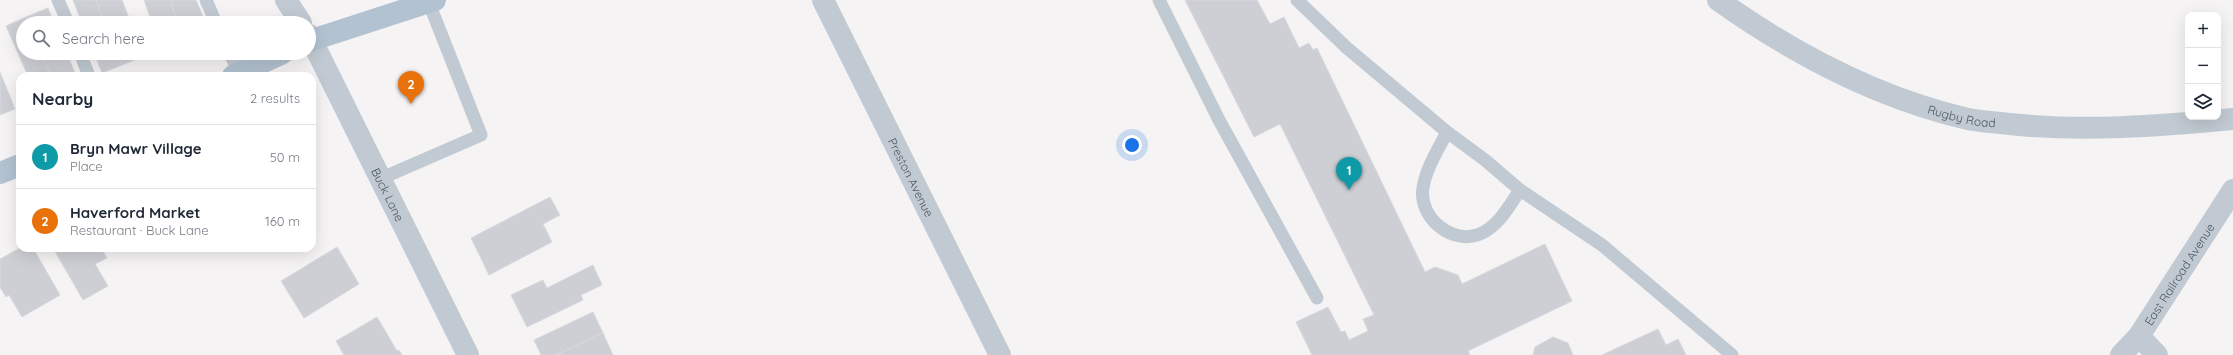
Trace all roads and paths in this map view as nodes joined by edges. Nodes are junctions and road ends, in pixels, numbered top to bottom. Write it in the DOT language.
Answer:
graph roads {
  1 [pos="58,0"];
  2 [pos="206,0"];
  3 [pos="823,0"];
  4 [pos="1159,0"];
  5 [pos="1297,0"];
  6 [pos="1718,0"];
  7 [pos="432,2"];
  8 [pos="65,16"];
  9 [pos="213,16"];
  10 [pos="316,19"];
  11 [pos="316,52"];
  12 [pos="83,60"];
  13 [pos="232,60"];
  14 [pos="268,60"];
  15 [pos="87,72"];
  16 [pos="235,72"];
  17 [pos="242,72"];
  18 [pos="2233,119"];
  19 [pos="1448,132"];
  20 [pos="16,167"];
  21 [pos="0,173"];
  22 [pos="382,178"];
  23 [pos="1520,190"];
  24 [pos="2233,190"];
  25 [pos="1317,298"];
  26 [pos="2139,336"];
  27 [pos="468,355"];
  28 [pos="1000,355"];
  29 [pos="1732,355"];
  30 [pos="2121,355"];
  31 [pos="2157,355"];
  1 -- 8 [label="lane"];
  2 -- 9 [label="lane"];
  3 -- 28 [label="street, Preston Avenue"];
  4 -- 25 [label="lane"];
  5 -- 19 [label="lane"];
  6 -- 18 [label="street, Rugby Road"];
  7 -- 10 [label="main road"];
  7 -- 22 [label="lane"];
  11 -- 22 [label="street, Buck Lane"];
  12 -- 15 [label="lane"];
  13 -- 16 [label="lane"];
  14 -- 17 [label="main road"];
  19 -- 23 [label="lane"];
  19 -- 23 [label="lane"];
  20 -- 21 [label="main road"];
  22 -- 27 [label="street, Buck Lane"];
  23 -- 29 [label="lane"];
  24 -- 26 [label="street, East Railroad Avenue"];
  26 -- 30 [label="street, East Railroad Avenue"];
  26 -- 31 [label="street"];
}
